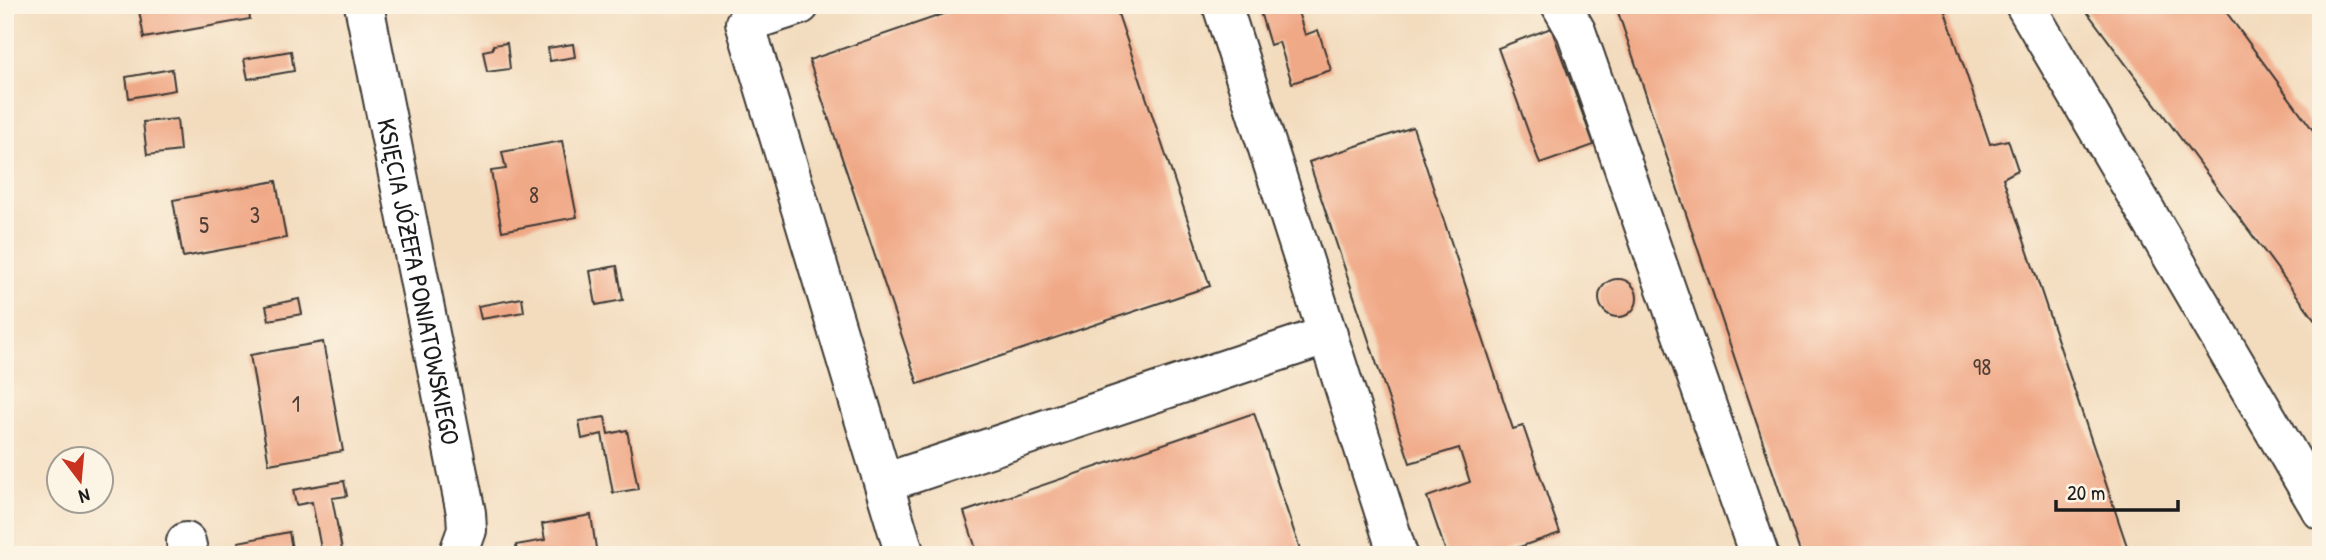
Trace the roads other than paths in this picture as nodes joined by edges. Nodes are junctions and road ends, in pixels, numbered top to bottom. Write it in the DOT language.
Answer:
graph roads {
  1 [pos="364,5"];
  2 [pos="800,5"];
  3 [pos="1222,5"];
  4 [pos="1561,5"];
  5 [pos="2025,5"];
  6 [pos="1328,335"];
  7 [pos="884,483"];
  8 [pos="2321,510"];
  9 [pos="458,555"];
  10 [pos="905,555"];
  11 [pos="1398,555"];
  12 [pos="1759,555"];
  1 -- 9 [label="street, KSIĘCIA JÓZEFA PONIATOWSKIEGO"];
  2 -- 7 [label="street"];
  3 -- 6 [label="street"];
  4 -- 12 [label="street"];
  5 -- 8 [label="street"];
  6 -- 7 [label="street"];
  6 -- 11 [label="street"];
  7 -- 10 [label="street"];
}
